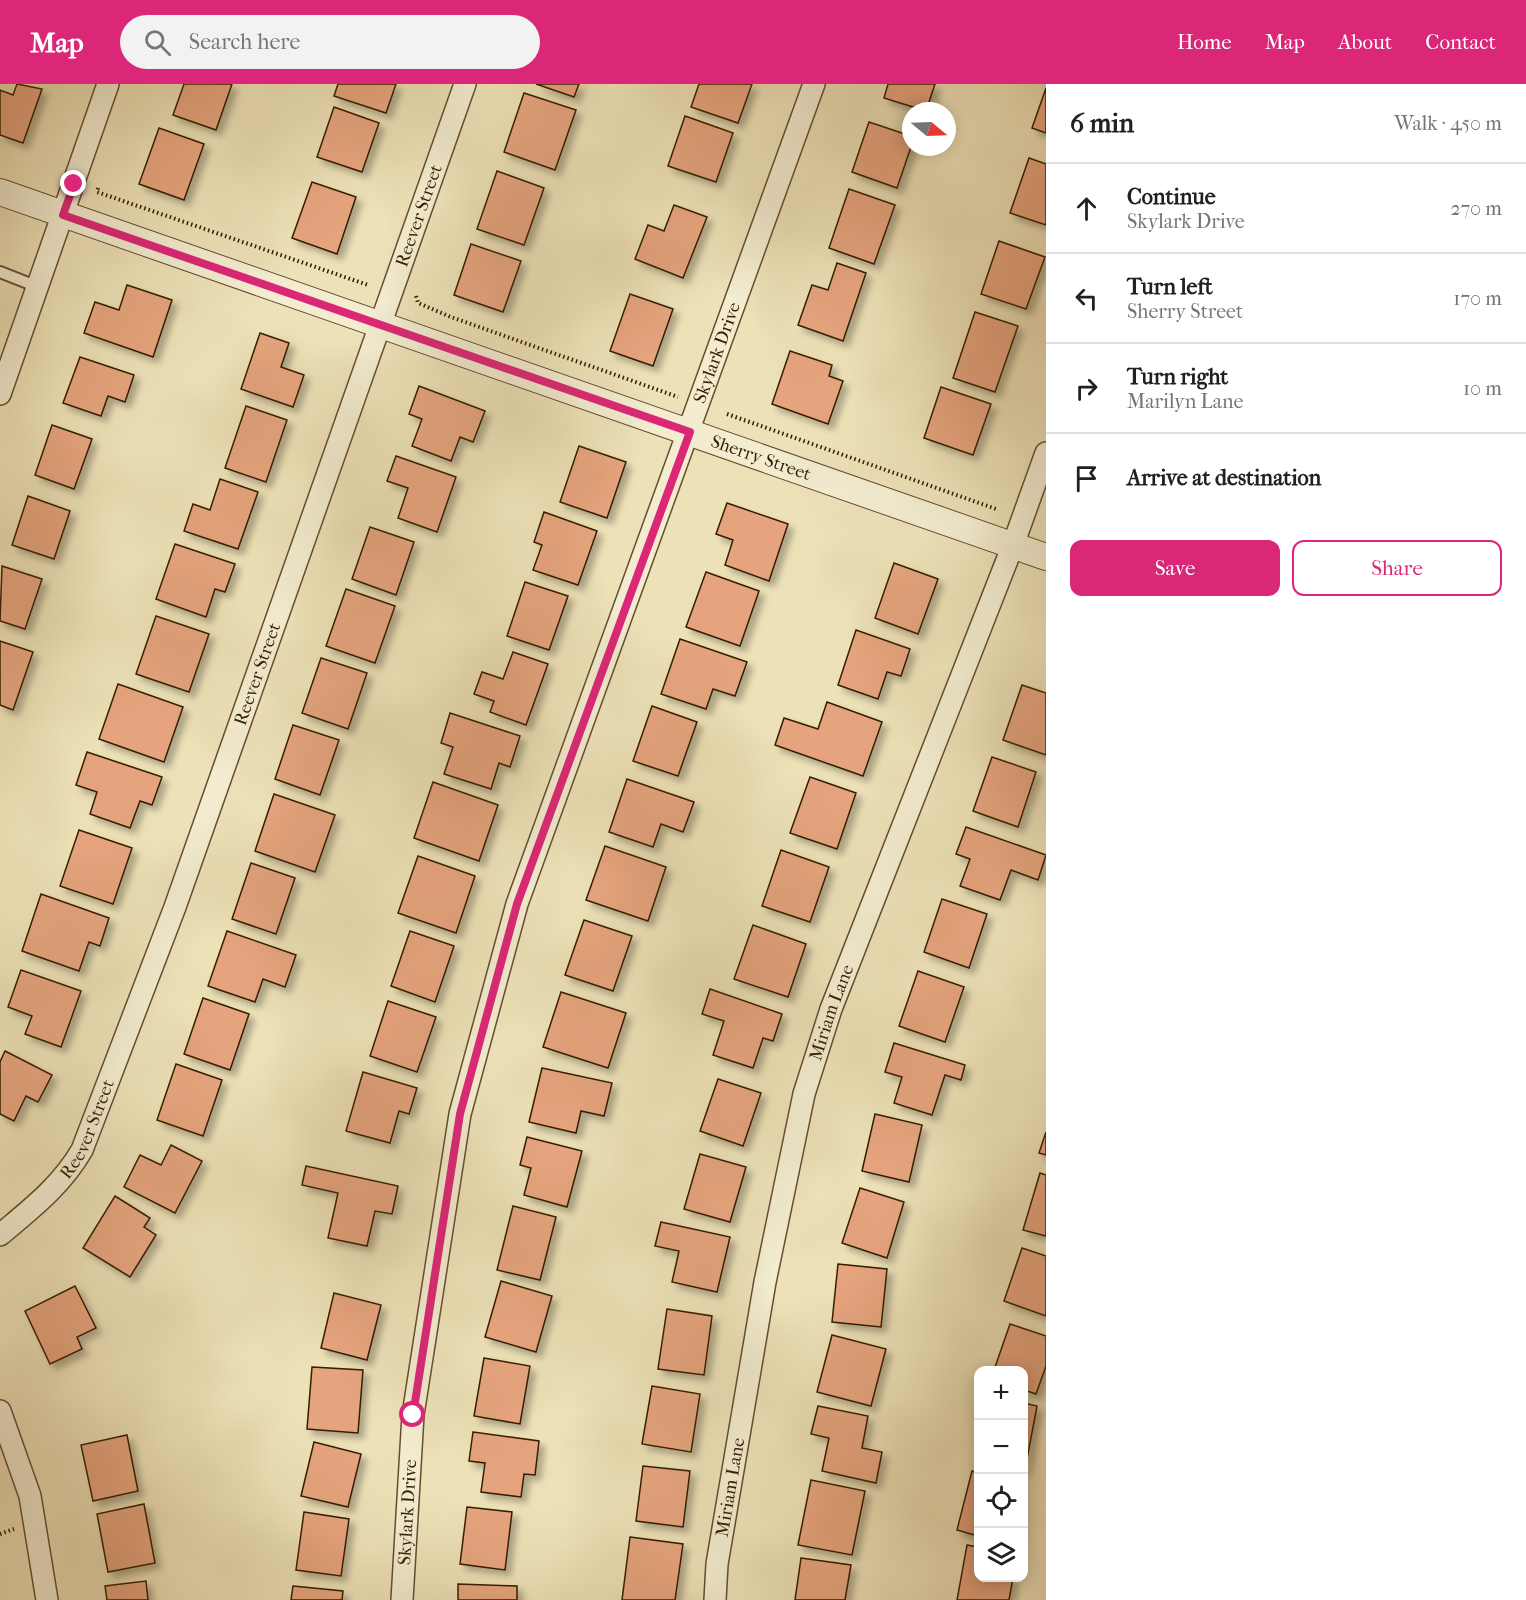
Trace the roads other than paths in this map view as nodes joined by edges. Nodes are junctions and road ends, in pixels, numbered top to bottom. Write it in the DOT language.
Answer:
graph roads {
  1 [pos="108,84"];
  2 [pos="465,84"];
  3 [pos="814,84"];
  4 [pos="0,192"];
  5 [pos="63,215"];
  6 [pos="0,272"];
  7 [pos="38,287"];
  8 [pos="381,326"];
  9 [pos="0,394"];
  10 [pos="690,432"];
  11 [pos="1046,453"];
  12 [pos="1013,545"];
  13 [pos="1046,556"];
  14 [pos="0,1235"];
  15 [pos="0,1411"];
  16 [pos="47,1600"];
  17 [pos="402,1600"];
  18 [pos="715,1600"];
  1 -- 5 [label="street"];
  2 -- 8 [label="street, Reever Street"];
  3 -- 10 [label="street, Skylark Drive"];
  4 -- 5 [label="street, Sherry Street"];
  5 -- 7 [label="street"];
  5 -- 8 [label="street, Sherry Street"];
  6 -- 7 [label="lane"];
  7 -- 9 [label="street"];
  8 -- 10 [label="street, Sherry Street"];
  8 -- 14 [label="street, Reever Street"];
  10 -- 12 [label="street, Sherry Street"];
  10 -- 17 [label="street, Skylark Drive"];
  11 -- 12 [label="street, Miriam Lane"];
  12 -- 13 [label="street, Sherry Street"];
  12 -- 18 [label="street, Miriam Lane"];
  15 -- 16 [label="street"];
}
